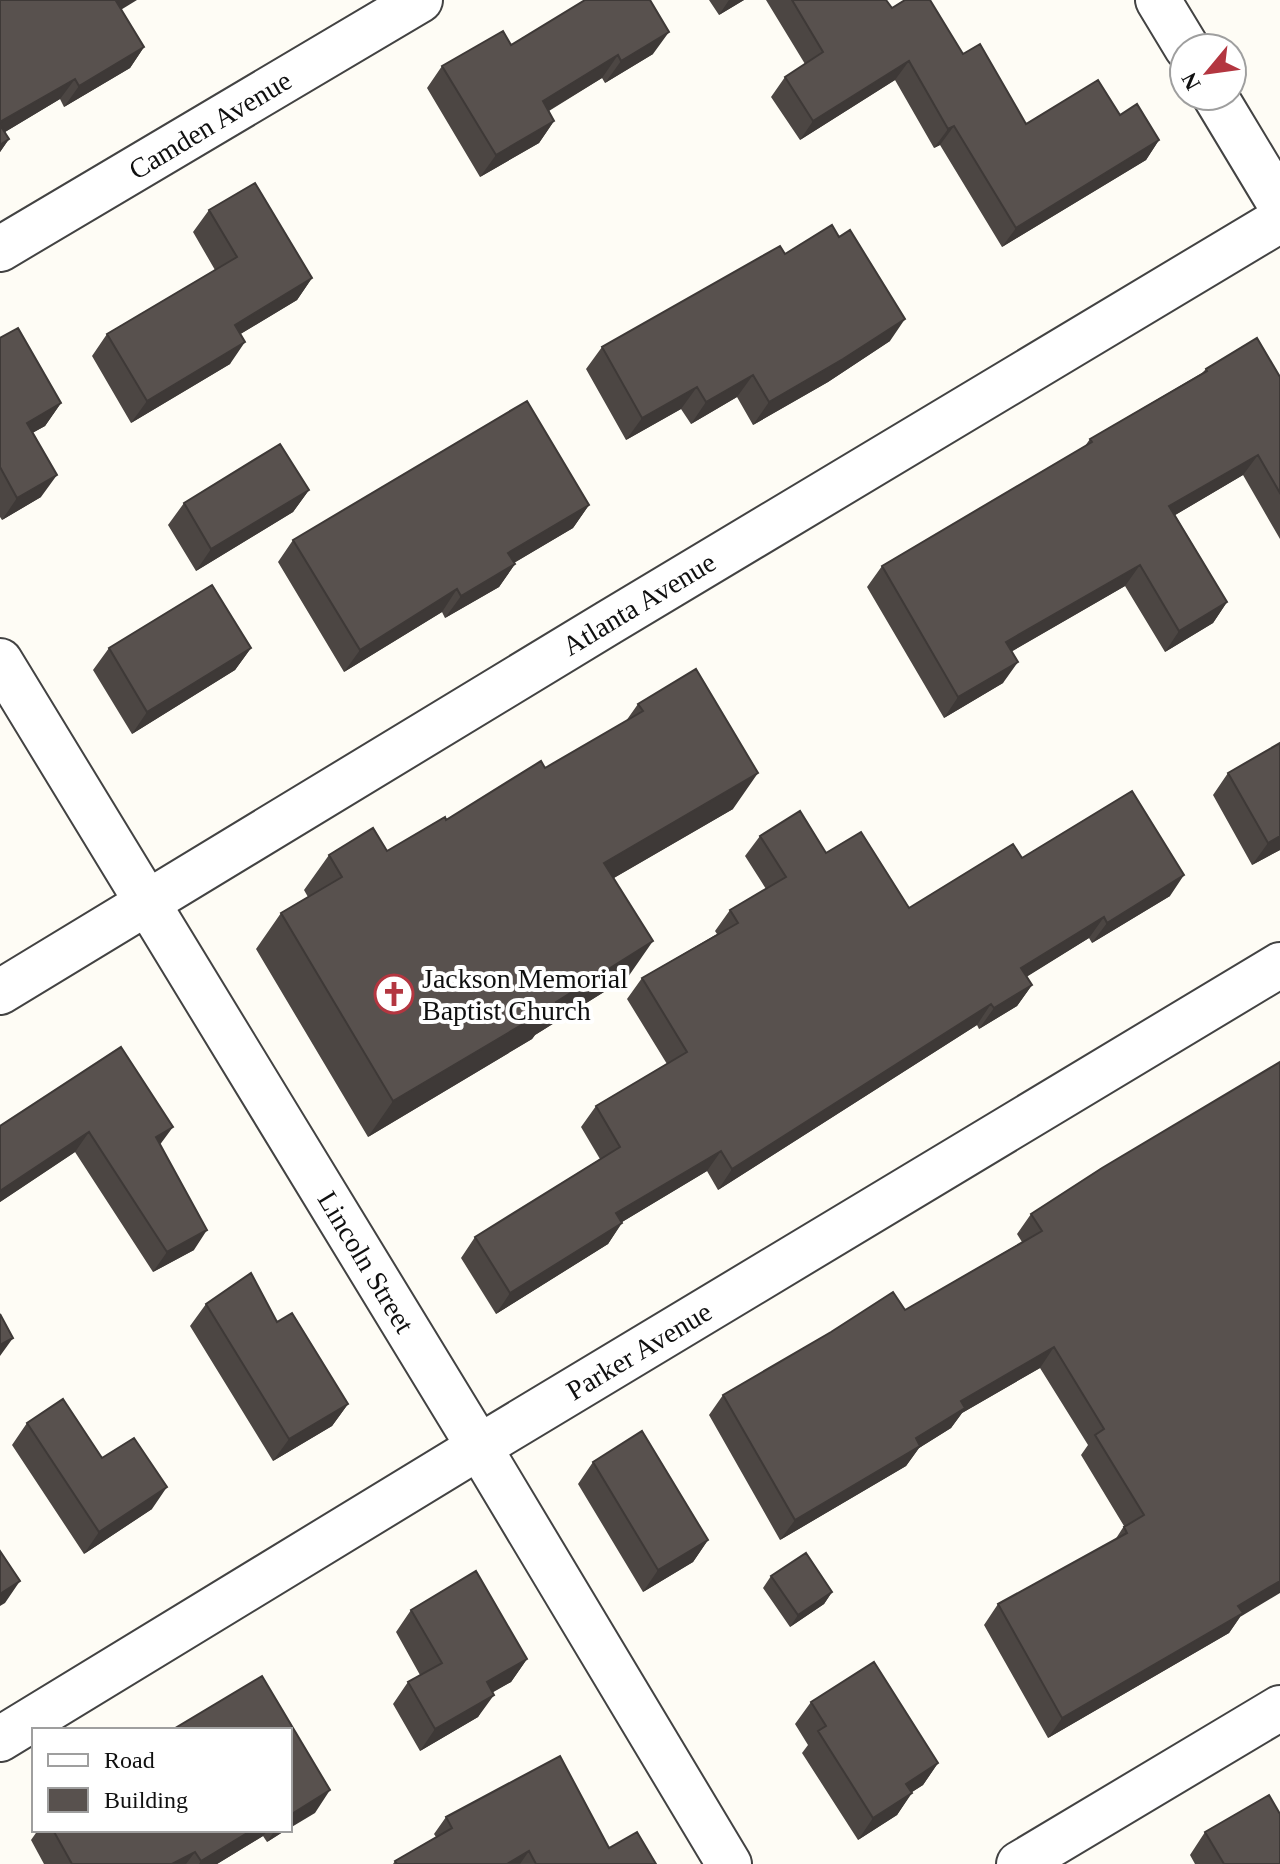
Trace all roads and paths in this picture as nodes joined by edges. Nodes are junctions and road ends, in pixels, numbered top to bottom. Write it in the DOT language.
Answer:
graph roads {
  1 [pos="420,0"];
  2 [pos="1158,0"];
  3 [pos="1177,32"];
  4 [pos="1225,112"];
  5 [pos="1280,204"];
  6 [pos="1280,220"];
  7 [pos="0,249"];
  8 [pos="0,661"];
  9 [pos="148,903"];
  10 [pos="1280,965"];
  11 [pos="0,992"];
  12 [pos="479,1447"];
  13 [pos="1280,1708"];
  14 [pos="0,1739"];
  15 [pos="729,1864"];
  16 [pos="1019,1864"];
  1 -- 7 [label="street, Camden Avenue"];
  2 -- 3 [label="street"];
  4 -- 5 [label="street"];
  6 -- 9 [label="street, Atlanta Avenue"];
  8 -- 9 [label="street, Lincoln Street"];
  9 -- 11 [label="street, Atlanta Avenue"];
  9 -- 12 [label="street, Lincoln Street"];
  10 -- 12 [label="street, Parker Avenue"];
  12 -- 14 [label="street, Parker Avenue"];
  12 -- 15 [label="street, Lincoln Street"];
  13 -- 16 [label="street"];
}
